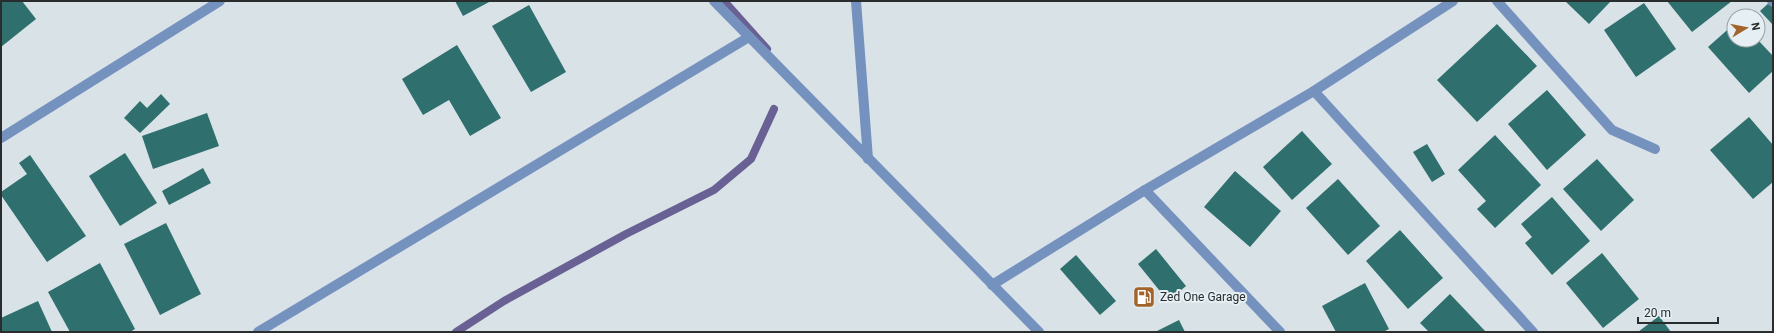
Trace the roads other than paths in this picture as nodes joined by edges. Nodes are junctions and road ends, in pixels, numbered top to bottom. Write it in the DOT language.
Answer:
graph roads {
  1 [pos="220,1"];
  2 [pos="714,1"];
  3 [pos="856,1"];
  4 [pos="1453,1"];
  5 [pos="1497,1"];
  6 [pos="749,38"];
  7 [pos="1314,91"];
  8 [pos="1,138"];
  9 [pos="1655,149"];
  10 [pos="868,159"];
  11 [pos="1145,190"];
  12 [pos="992,285"];
  13 [pos="258,332"];
  14 [pos="1039,332"];
  15 [pos="1280,332"];
  16 [pos="1533,332"];
  1 -- 8 [label="street"];
  2 -- 6 [label="street"];
  3 -- 10 [label="street"];
  4 -- 7 [label="street"];
  5 -- 9 [label="street"];
  6 -- 10 [label="street"];
  6 -- 13 [label="street"];
  7 -- 11 [label="street"];
  7 -- 16 [label="street"];
  10 -- 12 [label="street"];
  11 -- 12 [label="street"];
  11 -- 15 [label="street"];
  12 -- 14 [label="street"];
}
